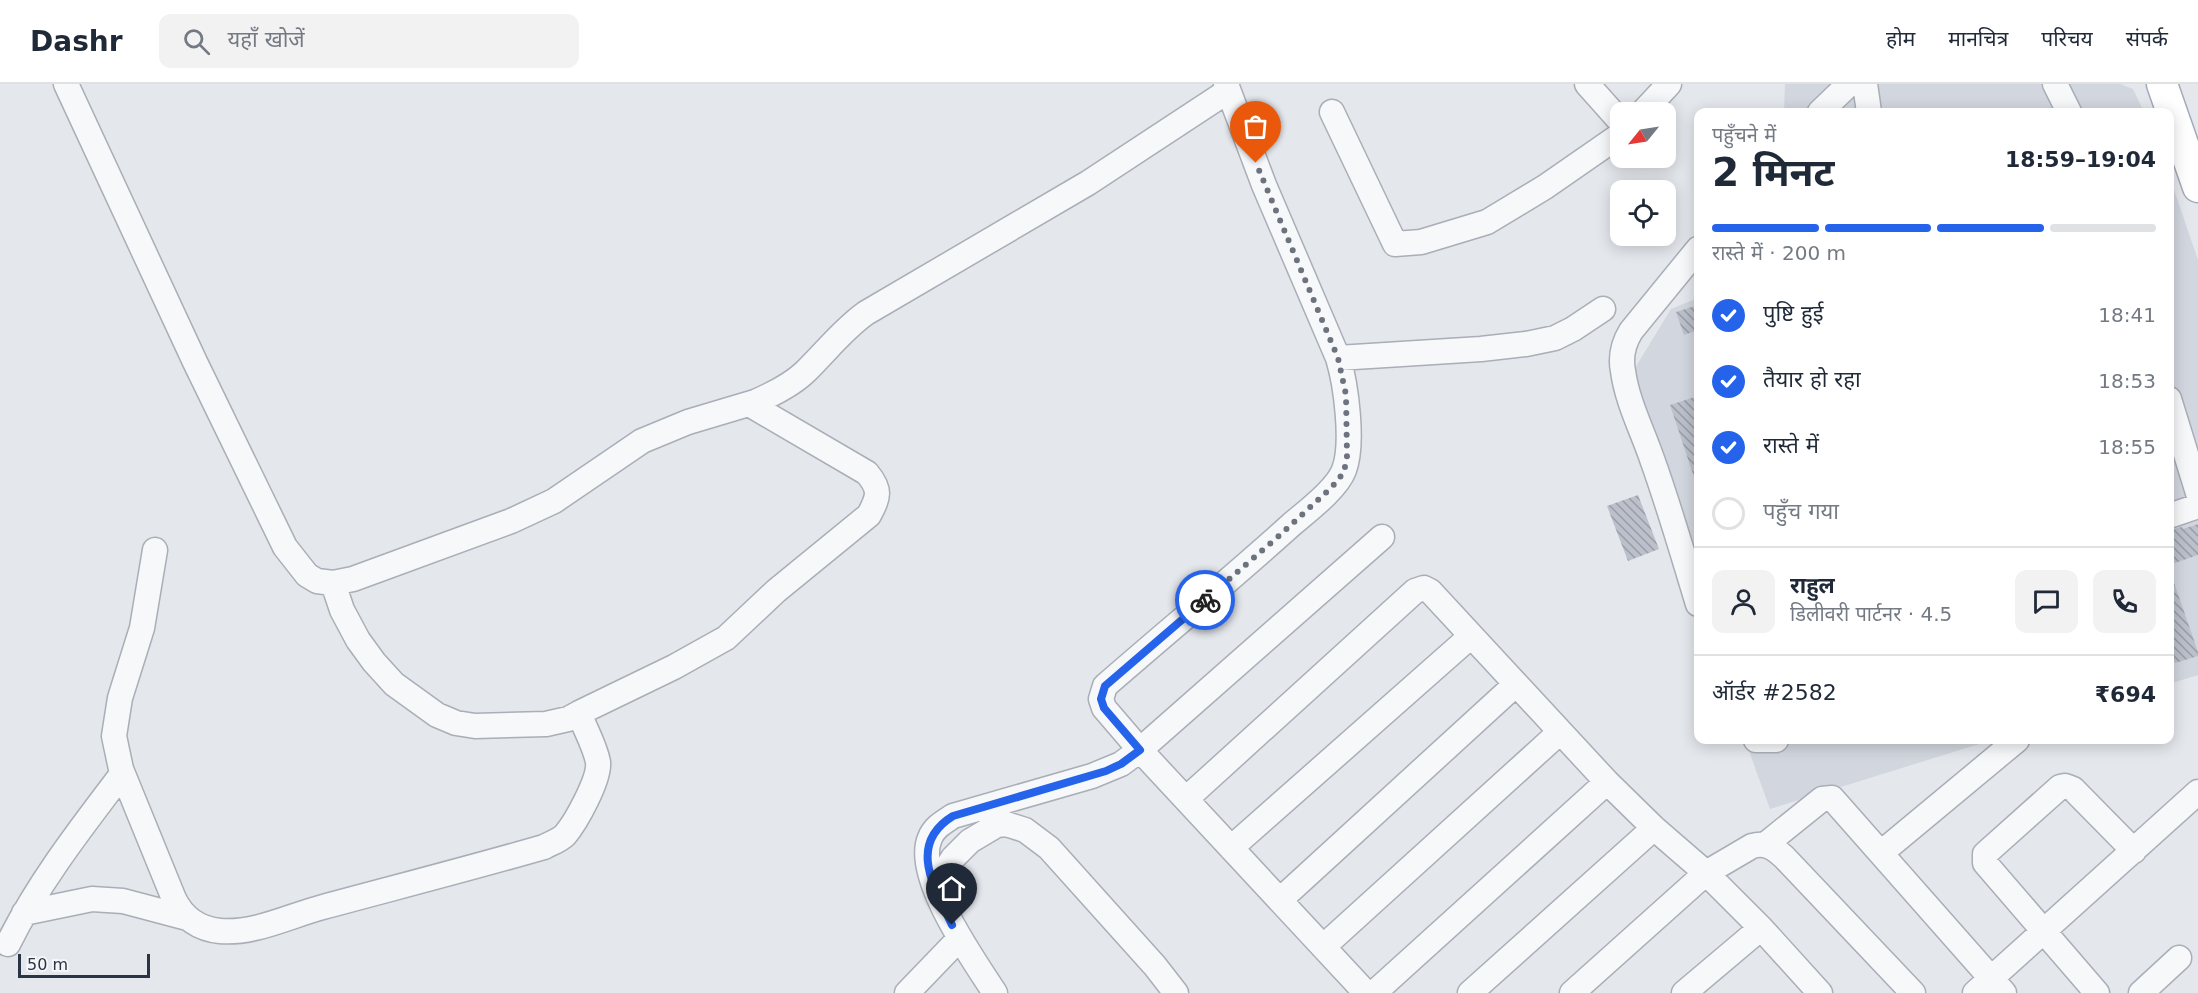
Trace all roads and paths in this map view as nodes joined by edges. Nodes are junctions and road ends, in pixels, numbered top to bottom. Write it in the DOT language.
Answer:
graph roads {
  1 [pos="66,84"];
  2 [pos="1587,84"];
  3 [pos="1669,84"];
  4 [pos="1850,84"];
  5 [pos="1865,84"];
  6 [pos="2055,84"];
  7 [pos="2162,84"];
  8 [pos="2179,84"];
  9 [pos="1227,88"];
  10 [pos="1652,102"];
  11 [pos="1824,108"];
  12 [pos="1868,108"];
  13 [pos="2067,108"];
  14 [pos="2171,108"];
  15 [pos="1610,110"];
  16 [pos="1332,112"];
  17 [pos="2174,116"];
  18 [pos="1610,142"];
  19 [pos="2198,142"];
  20 [pos="2198,187"];
  21 [pos="1694,254"];
  22 [pos="1603,309"];
  23 [pos="1338,358"];
  24 [pos="749,404"];
  25 [pos="2174,415"];
  26 [pos="2198,493"];
  27 [pos="2198,506"];
  28 [pos="2174,514"];
  29 [pos="1382,537"];
  30 [pos="155,550"];
  31 [pos="333,584"];
  32 [pos="1694,591"];
  33 [pos="1471,636"];
  34 [pos="1515,685"];
  35 [pos="579,713"];
  36 [pos="1560,732"];
  37 [pos="2012,744"];
  38 [pos="1140,750"];
  39 [pos="123,774"];
  40 [pos="1607,782"];
  41 [pos="2198,792"];
  42 [pos="1186,799"];
  43 [pos="1654,828"];
  44 [pos="1766,844"];
  45 [pos="1231,848"];
  46 [pos="2134,850"];
  47 [pos="1881,853"];
  48 [pos="1706,873"];
  49 [pos="938,896"];
  50 [pos="1280,900"];
  51 [pos="24,913"];
  52 [pos="187,918"];
  53 [pos="1761,928"];
  54 [pos="2046,931"];
  55 [pos="959,939"];
  56 [pos="8,944"];
  57 [pos="1323,947"];
  58 [pos="2179,958"];
  59 [pos="1990,988"];
  60 [pos="907,993"];
  61 [pos="995,993"];
  62 [pos="1176,993"];
  63 [pos="1366,993"];
  64 [pos="1374,993"];
  65 [pos="1470,993"];
  66 [pos="1572,993"];
  67 [pos="1684,993"];
  68 [pos="1820,993"];
  69 [pos="1913,993"];
  70 [pos="2097,993"];
  71 [pos="2141,993"];
  1 -- 31 [label="street"];
  2 -- 15 [label="street"];
  3 -- 10 [label="street"];
  4 -- 11 [label="street"];
  5 -- 12 [label="street"];
  6 -- 13 [label="street"];
  7 -- 14 [label="main road"];
  8 -- 19 [label="main road"];
  9 -- 23 [label="street"];
  9 -- 24 [label="street"];
  16 -- 18 [label="street"];
  17 -- 20 [label="main road"];
  21 -- 32 [label="street"];
  22 -- 23 [label="street"];
  23 -- 38 [label="street"];
  24 -- 31 [label="street"];
  24 -- 35 [label="street"];
  25 -- 26 [label="street"];
  27 -- 28 [label="street"];
  29 -- 38 [label="street"];
  30 -- 39 [label="street"];
  31 -- 35 [label="street"];
  33 -- 34 [label="street"];
  33 -- 42 [label="street"];
  33 -- 45 [label="street"];
  34 -- 36 [label="street"];
  34 -- 50 [label="street"];
  35 -- 52 [label="street"];
  36 -- 40 [label="street"];
  36 -- 57 [label="street"];
  37 -- 47 [label="street"];
  38 -- 42 [label="street"];
  38 -- 49 [label="street"];
  39 -- 51 [label="street"];
  39 -- 52 [label="street"];
  40 -- 43 [label="street"];
  40 -- 64 [label="street"];
  41 -- 46 [label="street"];
  42 -- 45 [label="street"];
  43 -- 48 [label="street"];
  43 -- 65 [label="street"];
  44 -- 47 [label="street"];
  44 -- 48 [label="street"];
  44 -- 69 [label="street"];
  45 -- 50 [label="street"];
  46 -- 54 [label="street"];
  46 -- 54 [label="street"];
  47 -- 59 [label="street"];
  48 -- 53 [label="street"];
  48 -- 66 [label="street"];
  49 -- 55 [label="street"];
  49 -- 62 [label="street"];
  50 -- 57 [label="street"];
  51 -- 52 [label="street"];
  51 -- 56 [label="street"];
  53 -- 67 [label="street"];
  53 -- 68 [label="street"];
  54 -- 59 [label="street"];
  54 -- 70 [label="street"];
  55 -- 60 [label="street"];
  55 -- 61 [label="street"];
  57 -- 63 [label="street"];
  58 -- 71 [label="street"];
}
